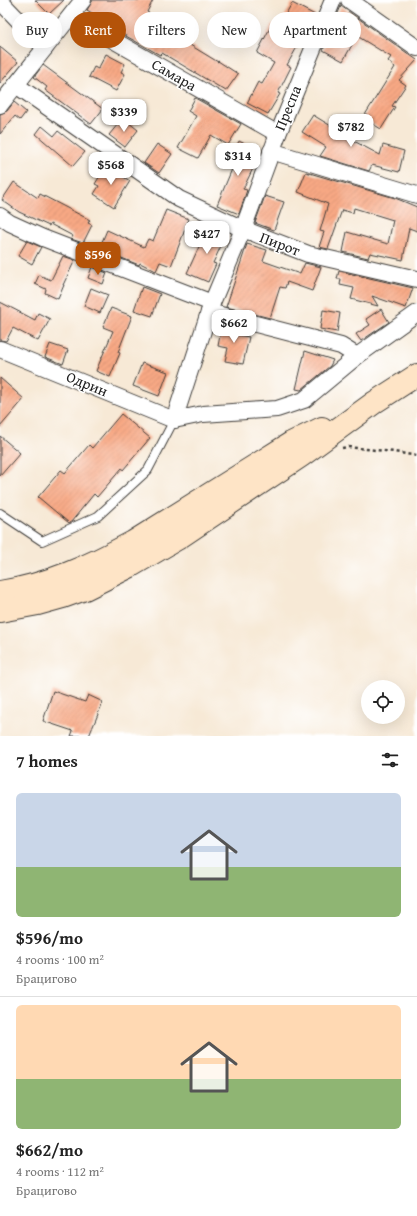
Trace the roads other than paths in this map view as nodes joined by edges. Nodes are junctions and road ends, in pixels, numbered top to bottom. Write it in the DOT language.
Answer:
graph roads {
  1 [pos="83,0"];
  2 [pos="333,0"];
  3 [pos="349,0"];
  4 [pos="0,1"];
  5 [pos="74,12"];
  6 [pos="12,14"];
  7 [pos="70,17"];
  8 [pos="62,27"];
  9 [pos="126,47"];
  10 [pos="45,48"];
  11 [pos="417,48"];
  12 [pos="16,85"];
  13 [pos="0,105"];
  14 [pos="278,134"];
  15 [pos="271,151"];
  16 [pos="417,195"];
  17 [pos="0,216"];
  18 [pos="243,229"];
  19 [pos="417,279"];
  20 [pos="210,308"];
  21 [pos="417,313"];
  22 [pos="0,349"];
  23 [pos="357,356"];
  24 [pos="417,375"];
  25 [pos="375,402"];
  26 [pos="174,420"];
  27 [pos="0,513"];
  28 [pos="0,592"];
  29 [pos="0,611"];
  1 -- 5 [label="street"];
  2 -- 14 [label="street, Преспа"];
  3 -- 11 [label="street"];
  4 -- 6 [label="street"];
  7 -- 8 [label="street"];
  9 -- 14 [label="street, Самара"];
  10 -- 12 [label="street"];
  12 -- 13 [label="street"];
  12 -- 18 [label="street, Пирот"];
  14 -- 15 [label="street, Преспа"];
  15 -- 16 [label="street"];
  15 -- 18 [label="street, Преспа"];
  17 -- 20 [label="street"];
  18 -- 19 [label="street, Пирот"];
  18 -- 20 [label="street, Преспа"];
  20 -- 23 [label="street"];
  20 -- 26 [label="street, Преспа"];
  21 -- 23 [label="street"];
  22 -- 26 [label="street, Одрин"];
  23 -- 26 [label="street"];
  24 -- 25 [label="main road"];
  25 -- 28 [label="main road"];
  25 -- 29 [label="main road"];
  26 -- 27 [label="lane"];
}
